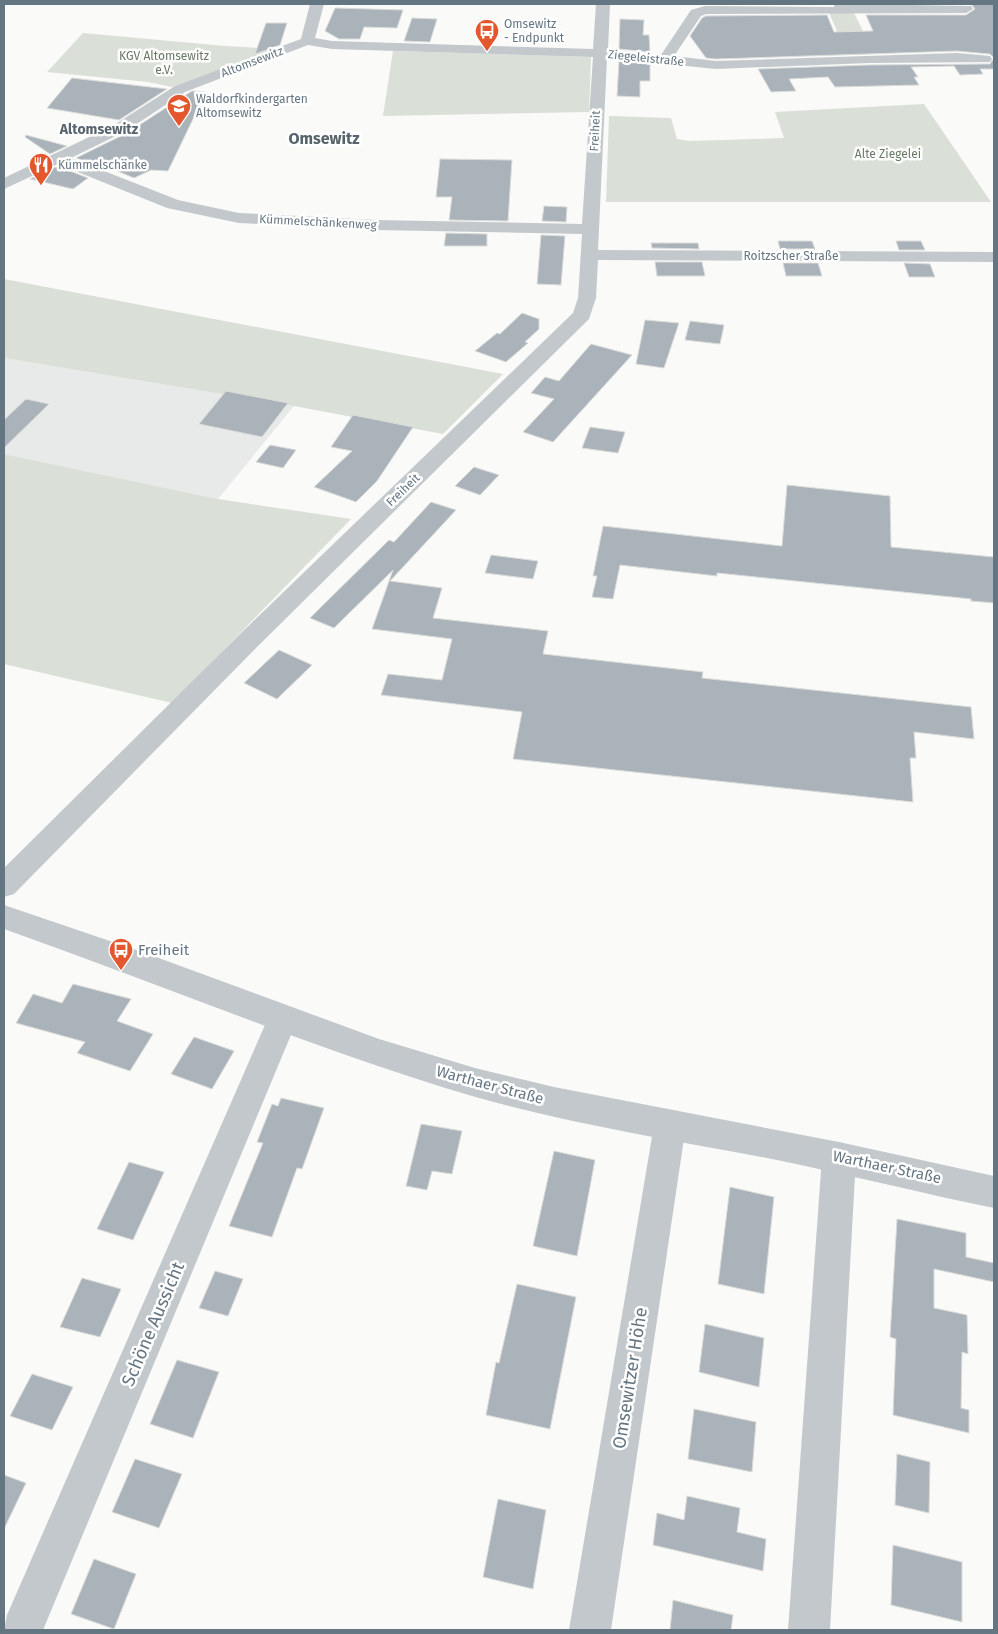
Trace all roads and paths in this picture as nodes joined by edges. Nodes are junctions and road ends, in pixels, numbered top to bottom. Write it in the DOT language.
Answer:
graph roads {
  1 [pos="317,4"];
  2 [pos="603,4"];
  3 [pos="841,6"];
  4 [pos="966,9"];
  5 [pos="307,41"];
  6 [pos="599,53"];
  7 [pos="985,59"];
  8 [pos="664,61"];
  9 [pos="56,158"];
  10 [pos="4,184"];
  11 [pos="590,229"];
  12 [pos="588,255"];
  13 [pos="994,257"];
  14 [pos="4,886"];
  15 [pos="4,917"];
  16 [pos="283,1018"];
  17 [pos="670,1126"];
  18 [pos="839,1157"];
  19 [pos="994,1192"];
  20 [pos="22,1630"];
  21 [pos="590,1630"];
  22 [pos="810,1630"];
  1 -- 5 [label="street"];
  2 -- 6 [label="street, Freiheit"];
  3 -- 4 [label="street"];
  3 -- 8 [label="street"];
  5 -- 6 [label="street, Ziegeleistraße"];
  5 -- 9 [label="street, Altomsewitz"];
  6 -- 8 [label="street, Ziegeleistraße"];
  6 -- 11 [label="street, Freiheit"];
  7 -- 8 [label="street, Ziegeleistraße"];
  9 -- 10 [label="street, Altomsewitz"];
  9 -- 11 [label="street, Kümmelschänkenweg"];
  11 -- 12 [label="street, Freiheit"];
  12 -- 13 [label="street, Roitzscher Straße"];
  12 -- 14 [label="street, Freiheit"];
  15 -- 16 [label="street, Warthaer Straße"];
  16 -- 17 [label="street, Warthaer Straße"];
  16 -- 20 [label="street, Schöne Aussicht"];
  17 -- 18 [label="street, Warthaer Straße"];
  17 -- 21 [label="street, Omsewitzer Höhe"];
  18 -- 19 [label="street, Warthaer Straße"];
  18 -- 22 [label="street"];
}
